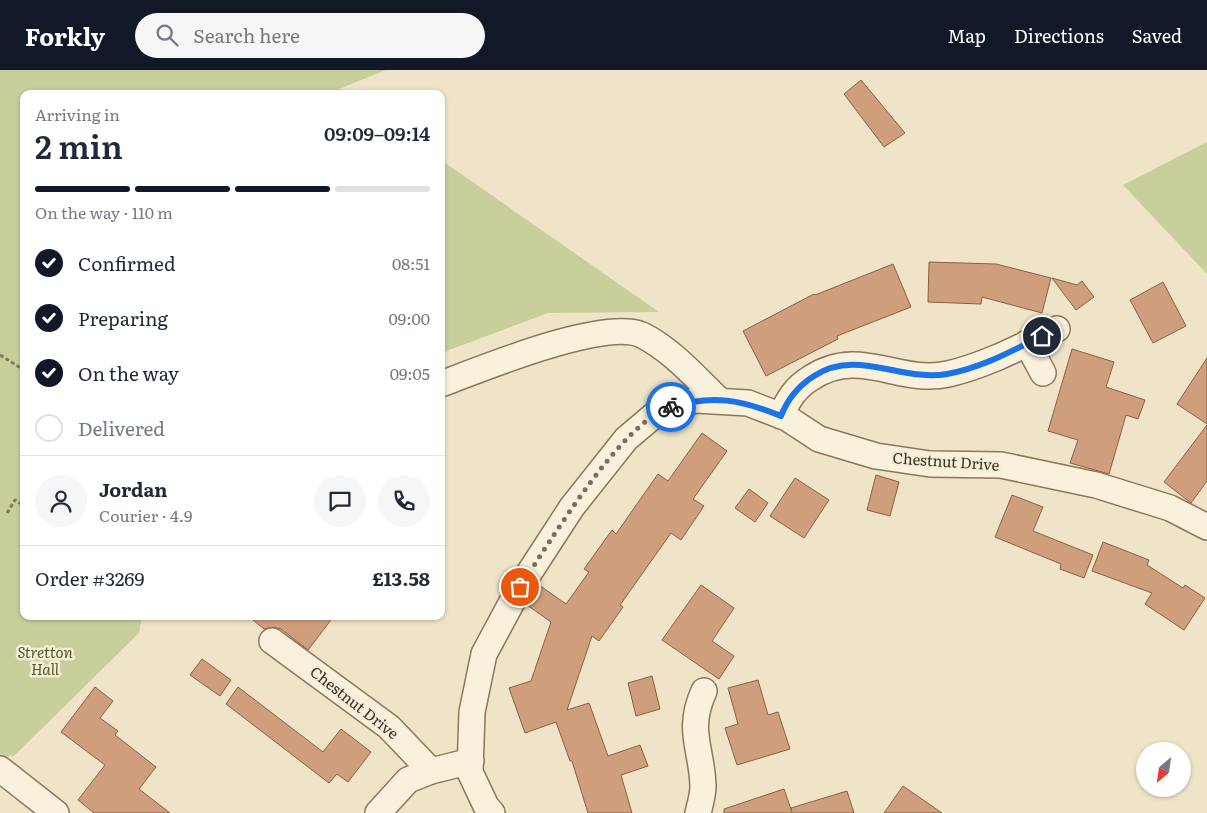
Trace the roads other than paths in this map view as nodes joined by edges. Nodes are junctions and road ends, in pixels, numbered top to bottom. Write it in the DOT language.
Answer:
graph roads {
  1 [pos="1057,328"];
  2 [pos="1027,343"];
  3 [pos="1043,373"];
  4 [pos="445,383"];
  5 [pos="720,401"];
  6 [pos="781,416"];
  7 [pos="1207,527"];
  8 [pos="272,641"];
  9 [pos="704,691"];
  10 [pos="471,761"];
  11 [pos="0,769"];
  12 [pos="431,771"];
  13 [pos="56,813"];
  14 [pos="378,813"];
  15 [pos="492,813"];
  16 [pos="698,813"];
  1 -- 2 [label="street"];
  2 -- 3 [label="street"];
  2 -- 6 [label="street"];
  4 -- 5 [label="street"];
  5 -- 6 [label="street, Chestnut Drive"];
  5 -- 10 [label="street, Chestnut Drive"];
  6 -- 7 [label="street, Chestnut Drive"];
  8 -- 12 [label="street, Chestnut Drive"];
  9 -- 16 [label="street"];
  10 -- 12 [label="street"];
  10 -- 15 [label="street, Chestnut Drive"];
  11 -- 13 [label="street"];
  12 -- 14 [label="street"];
}
